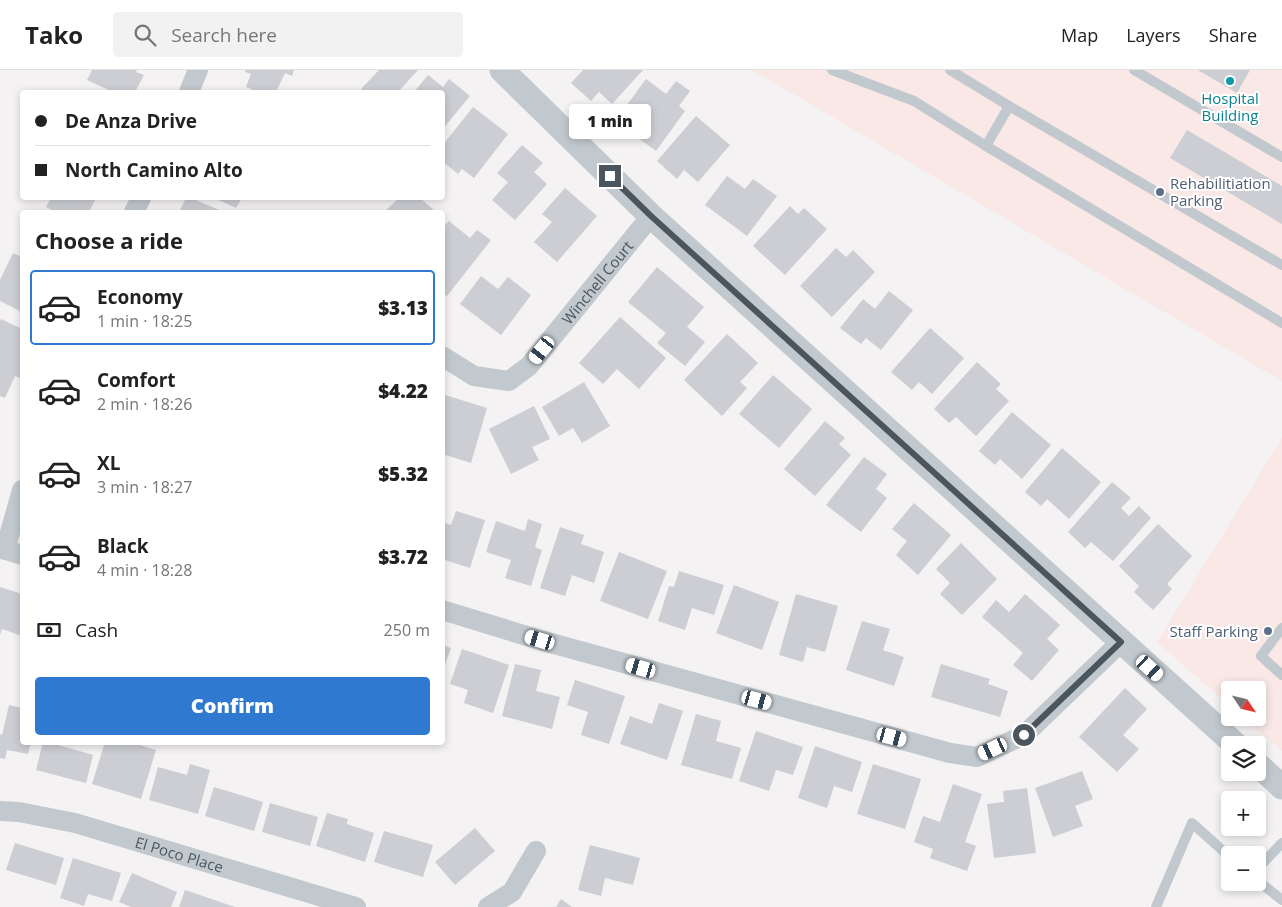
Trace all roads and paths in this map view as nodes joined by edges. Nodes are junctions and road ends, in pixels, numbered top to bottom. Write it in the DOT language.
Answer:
graph roads {
  1 [pos="198,70"];
  2 [pos="502,70"];
  3 [pos="832,70"];
  4 [pos="950,70"];
  5 [pos="1134,70"];
  6 [pos="189,90"];
  7 [pos="1010,106"];
  8 [pos="986,146"];
  9 [pos="1282,156"];
  10 [pos="651,216"];
  11 [pos="1282,265"];
  12 [pos="1282,323"];
  13 [pos="445,358"];
  14 [pos="20,499"];
  15 [pos="9,551"];
  16 [pos="445,611"];
  17 [pos="1282,628"];
  18 [pos="1121,642"];
  19 [pos="1282,675"];
  20 [pos="1226,736"];
  21 [pos="1266,772"];
  22 [pos="1282,787"];
  23 [pos="0,811"];
  24 [pos="1282,843"];
  25 [pos="1221,849"];
  26 [pos="536,852"];
  27 [pos="1266,860"];
  28 [pos="1266,887"];
  29 [pos="1282,900"];
  30 [pos="356,907"];
  31 [pos="488,907"];
  32 [pos="1156,907"];
  1 -- 6 [label="street"];
  2 -- 10 [label="street"];
  3 -- 8 [label="lane"];
  4 -- 7 [label="lane"];
  5 -- 9 [label="lane"];
  7 -- 8 [label="lane"];
  7 -- 11 [label="lane"];
  8 -- 12 [label="lane"];
  10 -- 13 [label="street, Winchell Court"];
  10 -- 18 [label="street"];
  14 -- 15 [label="street"];
  16 -- 18 [label="street"];
  17 -- 19 [label="lane"];
  18 -- 20 [label="street"];
  21 -- 22 [label="street"];
  23 -- 30 [label="street, El Poco Place"];
  24 -- 27 [label="lane"];
  25 -- 32 [label="lane"];
  26 -- 31 [label="street"];
  28 -- 29 [label="lane"];
}
